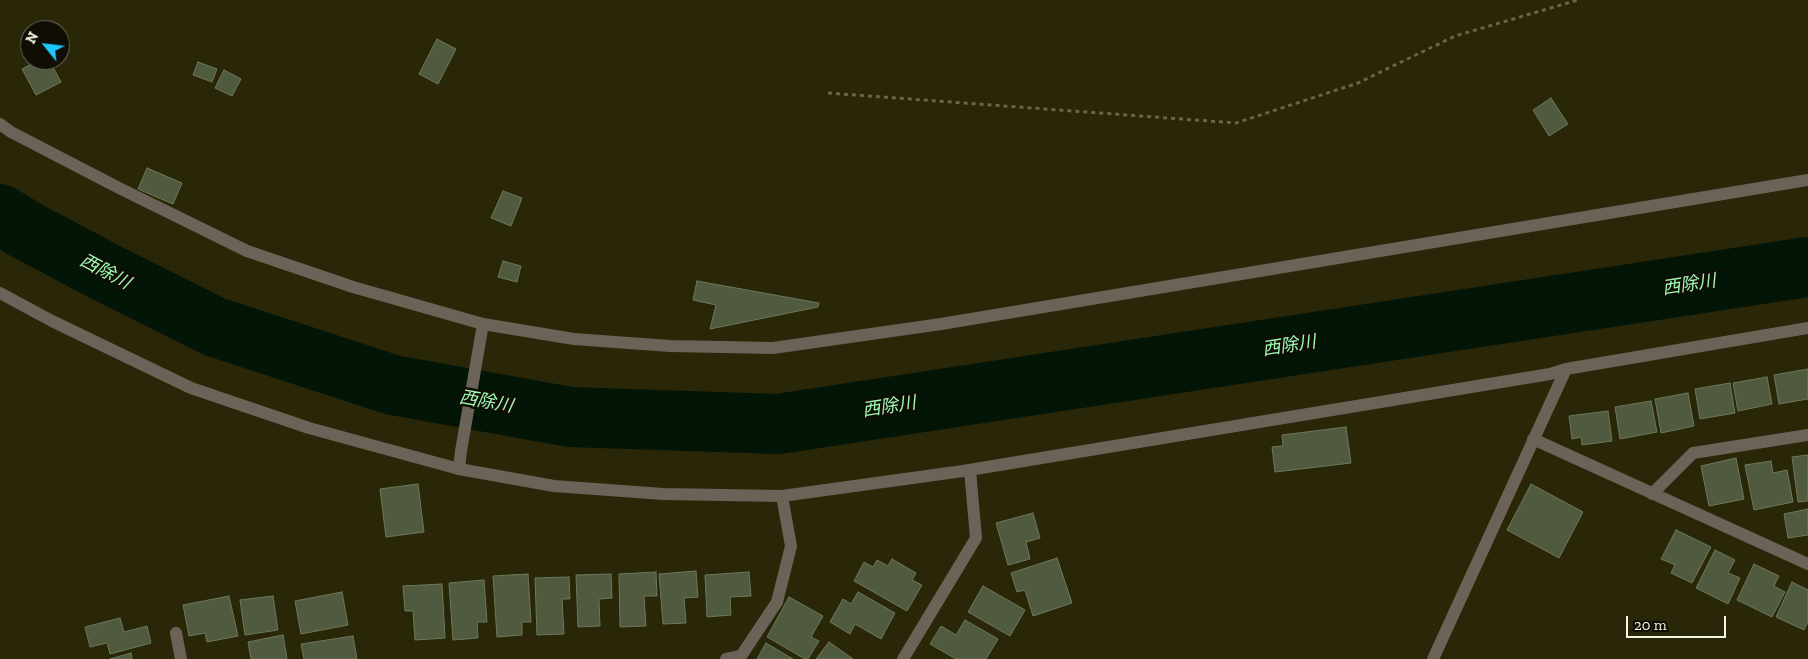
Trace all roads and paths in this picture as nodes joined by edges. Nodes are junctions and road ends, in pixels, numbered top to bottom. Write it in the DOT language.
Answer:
graph roads {
  1 [pos="1578,0"];
  2 [pos="828,93"];
  3 [pos="0,124"];
  4 [pos="1808,180"];
  5 [pos="0,293"];
  6 [pos="483,324"];
  7 [pos="1808,328"];
  8 [pos="1566,369"];
  9 [pos="1808,435"];
  10 [pos="1533,439"];
  11 [pos="459,469"];
  12 [pos="970,470"];
  13 [pos="1652,494"];
  14 [pos="782,496"];
  15 [pos="1808,564"];
  16 [pos="176,634"];
  17 [pos="181,659"];
  18 [pos="726,659"];
  19 [pos="904,659"];
  20 [pos="1433,659"];
  1 -- 2 [label="path"];
  3 -- 6 [label="street"];
  4 -- 6 [label="street"];
  5 -- 11 [label="street"];
  6 -- 11 [label="street"];
  7 -- 8 [label="street"];
  8 -- 10 [label="street"];
  8 -- 12 [label="street"];
  9 -- 13 [label="street"];
  10 -- 13 [label="street"];
  10 -- 20 [label="street"];
  11 -- 14 [label="street"];
  12 -- 14 [label="street"];
  12 -- 19 [label="street"];
  13 -- 15 [label="street"];
  14 -- 18 [label="street"];
  16 -- 17 [label="street"];
}
